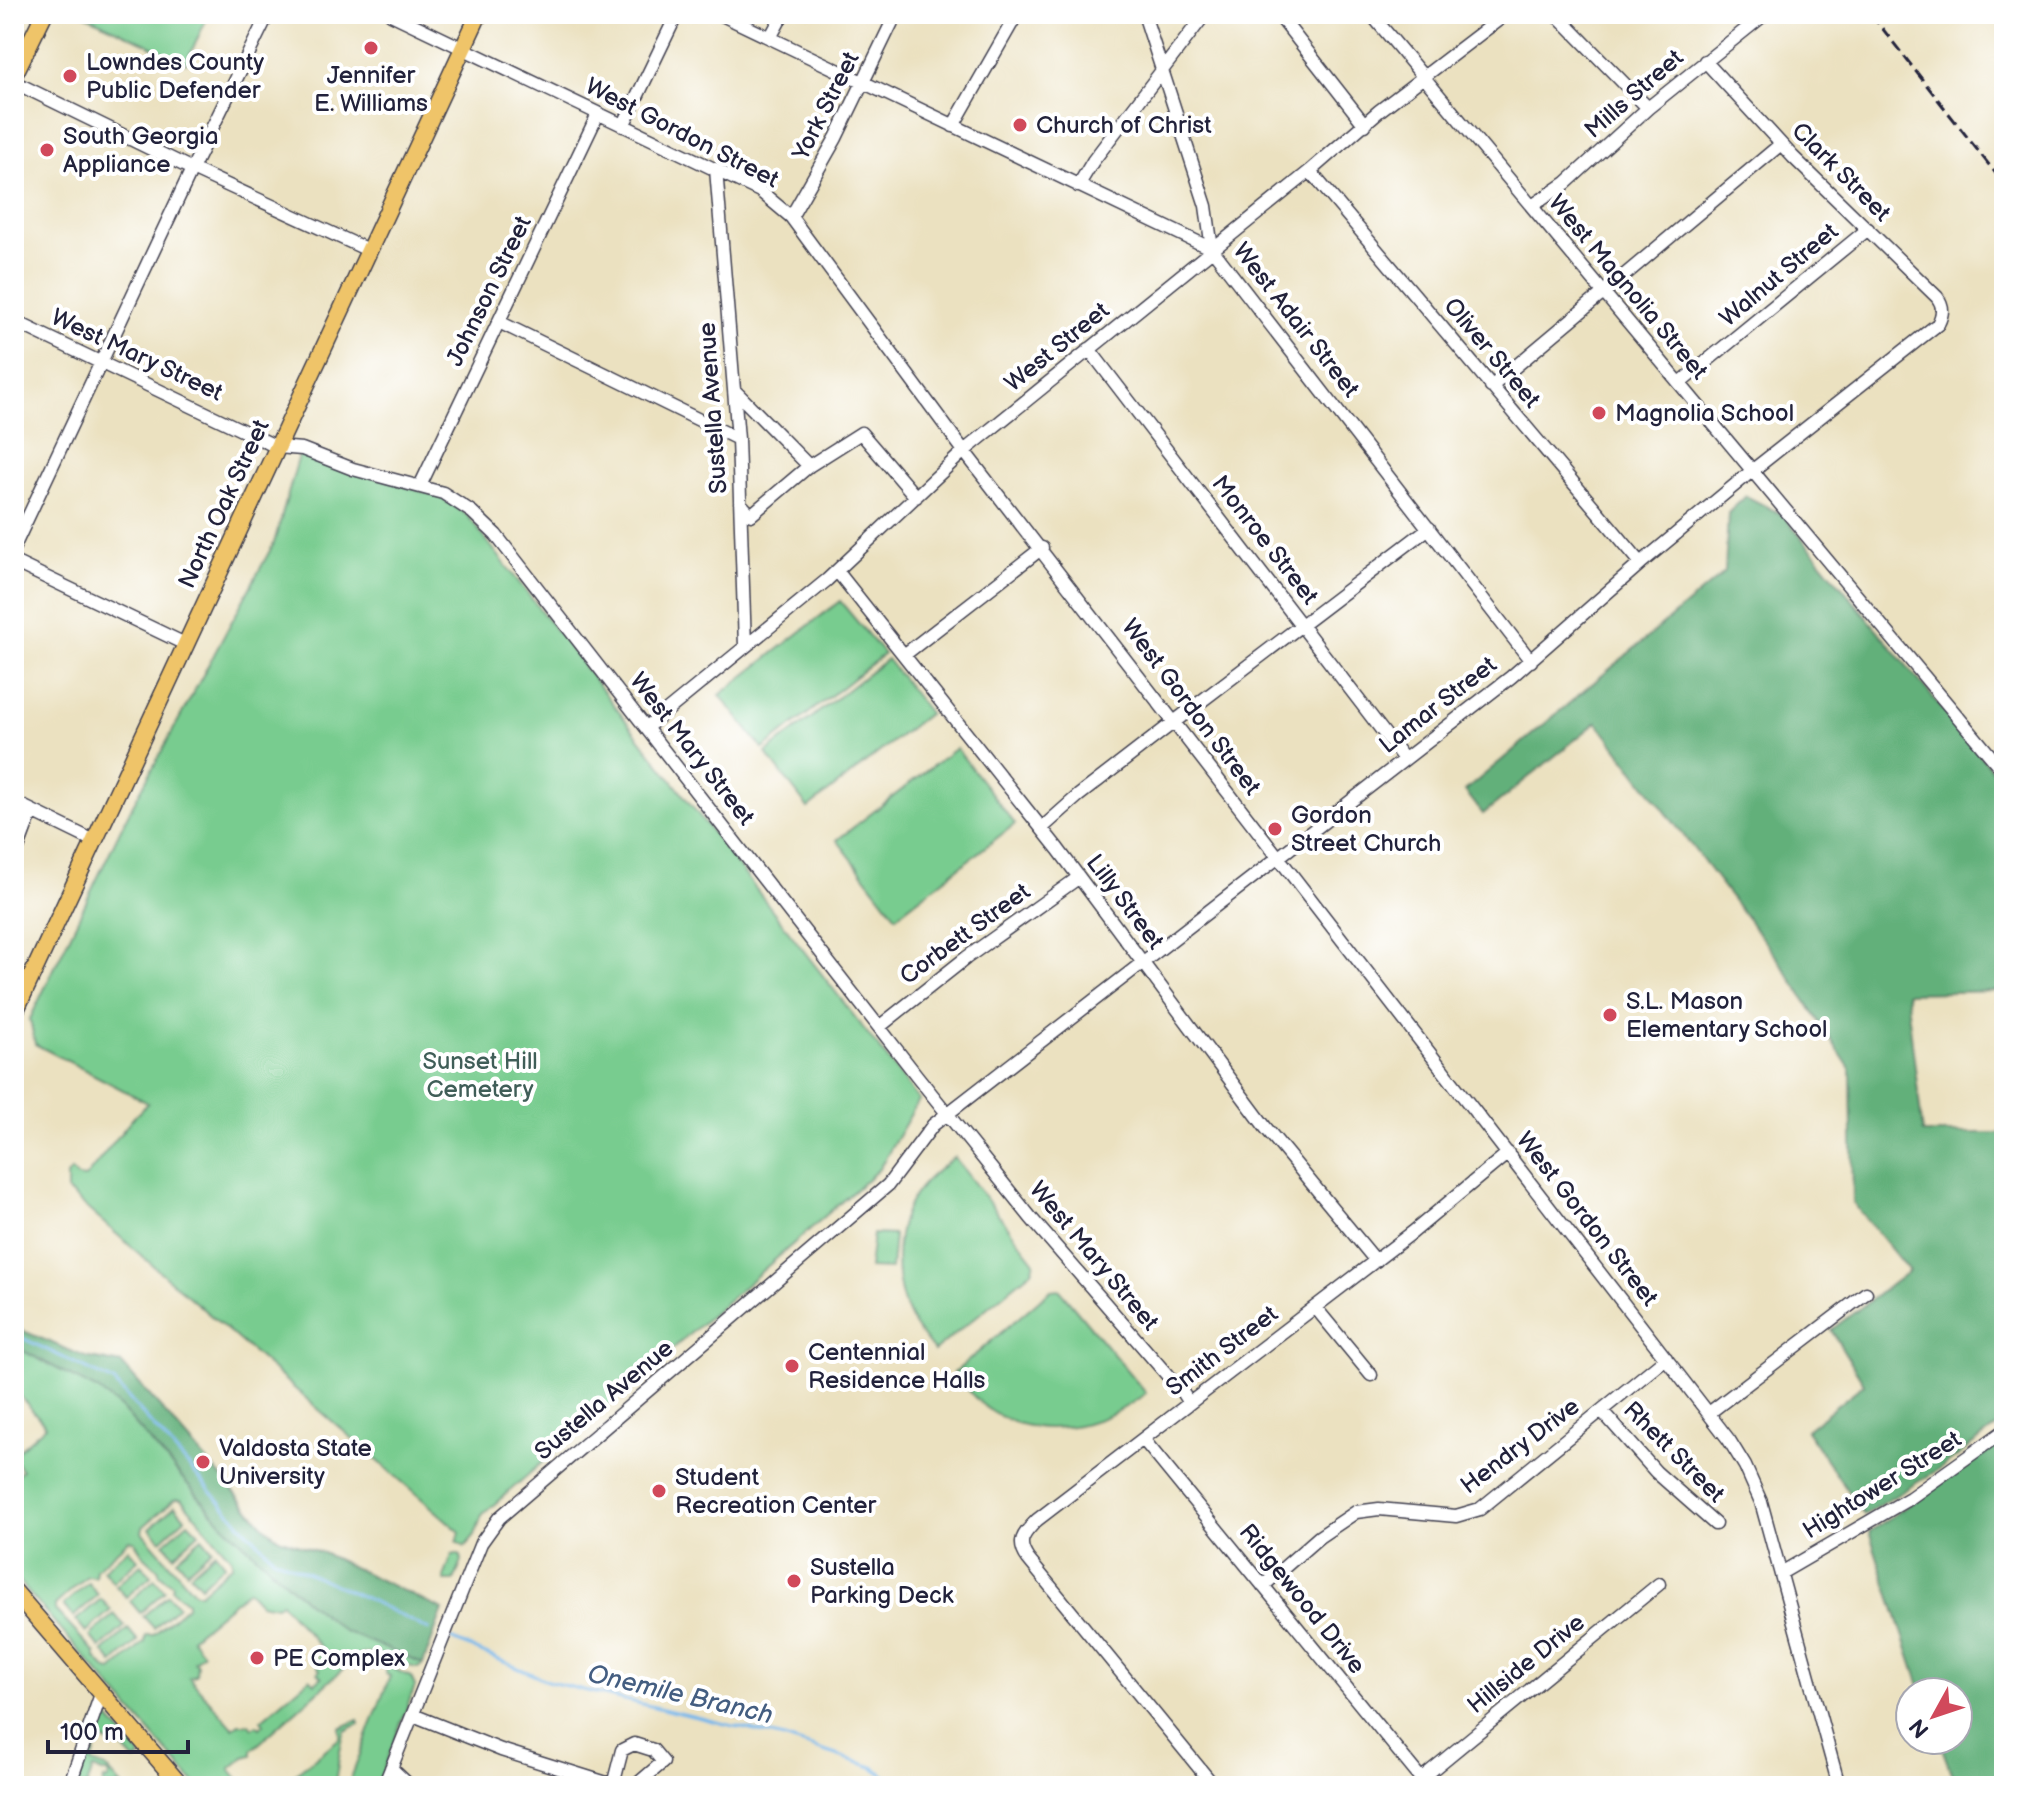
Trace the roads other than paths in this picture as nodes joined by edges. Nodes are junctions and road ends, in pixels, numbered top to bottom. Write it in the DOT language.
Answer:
graph roads {
  1 [pos="44,14"];
  2 [pos="268,14"];
  3 [pos="391,14"];
  4 [pos="479,14"];
  5 [pos="677,14"];
  6 [pos="720,14"];
  7 [pos="783,14"];
  8 [pos="896,14"];
  9 [pos="1017,14"];
  10 [pos="1144,14"];
  11 [pos="1205,14"];
  12 [pos="1278,14"];
  13 [pos="1371,14"];
  14 [pos="1506,14"];
  15 [pos="1556,14"];
  16 [pos="1765,14"];
  17 [pos="770,38"];
  18 [pos="462,48"];
  19 [pos="1705,61"];
  20 [pos="1161,70"];
  21 [pos="14,75"];
  22 [pos="1424,79"];
  23 [pos="14,82"];
  24 [pos="864,83"];
  25 [pos="1648,108"];
  26 [pos="598,114"];
  27 [pos="1365,125"];
  28 [pos="623,126"];
  29 [pos="953,126"];
  30 [pos="1781,144"];
  31 [pos="192,169"];
  32 [pos="716,169"];
  33 [pos="1310,171"];
  34 [pos="1078,186"];
  35 [pos="1532,206"];
  36 [pos="791,217"];
  37 [pos="1868,229"];
  38 [pos="1212,249"];
  39 [pos="368,250"];
  40 [pos="1603,292"];
  41 [pos="1943,315"];
  42 [pos="14,321"];
  43 [pos="499,322"];
  44 [pos="1089,349"];
  45 [pos="102,362"];
  46 [pos="1680,383"];
  47 [pos="1491,387"];
  48 [pos="734,390"];
  49 [pos="738,439"];
  50 [pos="277,447"];
  51 [pos="964,451"];
  52 [pos="809,466"];
  53 [pos="1753,470"];
  54 [pos="420,486"];
  55 [pos="916,497"];
  56 [pos="740,503"];
  57 [pos="1429,528"];
  58 [pos="14,547"];
  59 [pos="1042,548"];
  60 [pos="14,562"];
  61 [pos="1641,563"];
  62 [pos="837,571"];
  63 [pos="1302,624"];
  64 [pos="185,644"];
  65 [pos="745,646"];
  66 [pos="904,655"];
  67 [pos="1531,661"];
  68 [pos="1174,722"];
  69 [pos="647,727"];
  70 [pos="1404,759"];
  71 [pos="2004,772"];
  72 [pos="14,802"];
  73 [pos="32,811"];
  74 [pos="1042,828"];
  75 [pos="94,841"];
  76 [pos="1279,858"];
  77 [pos="14,859"];
  78 [pos="1078,878"];
  79 [pos="1142,962"];
  80 [pos="14,1014"];
  81 [pos="879,1027"];
  82 [pos="948,1114"];
  83 [pos="1508,1153"];
  84 [pos="1376,1261"];
  85 [pos="1866,1293"];
  86 [pos="1315,1307"];
  87 [pos="1666,1358"];
  88 [pos="1371,1375"];
  89 [pos="1189,1403"];
  90 [pos="1602,1411"];
  91 [pos="1709,1413"];
  92 [pos="2004,1431"];
  93 [pos="1143,1439"];
  94 [pos="1715,1524"];
  95 [pos="1781,1573"];
  96 [pos="1659,1584"];
  97 [pos="1263,1586"];
  98 [pos="14,1591"];
  99 [pos="101,1694"];
  100 [pos="413,1715"];
  101 [pos="391,1768"];
  102 [pos="1424,1782"];
  103 [pos="614,1785"];
  104 [pos="69,1786"];
  105 [pos="181,1786"];
  106 [pos="384,1786"];
  107 [pos="410,1786"];
  108 [pos="635,1786"];
  109 [pos="1214,1786"];
  110 [pos="1839,1786"];
  1 -- 21 [label="main road"];
  2 -- 31 [label="street"];
  3 -- 18 [label="street, West Gordon Street"];
  4 -- 18 [label="main road, North Oak Street"];
  5 -- 28 [label="street"];
  6 -- 17 [label="street, West Adair Street"];
  7 -- 17 [label="street"];
  8 -- 24 [label="street, York Street"];
  9 -- 29 [label="street"];
  10 -- 20 [label="street"];
  11 -- 20 [label="street"];
  12 -- 27 [label="street"];
  13 -- 22 [label="street, West Magnolia Street"];
  14 -- 22 [label="street, West Street"];
  15 -- 25 [label="street"];
  16 -- 19 [label="street, Mills Street"];
  17 -- 24 [label="street, West Adair Street"];
  18 -- 26 [label="street, West Gordon Street"];
  18 -- 39 [label="main road, North Oak Street"];
  19 -- 25 [label="street, Mills Street"];
  19 -- 30 [label="street, Clark Street"];
  20 -- 34 [label="street"];
  20 -- 38 [label="street"];
  22 -- 27 [label="street, West Street"];
  22 -- 35 [label="street, West Magnolia Street"];
  23 -- 31 [label="street"];
  24 -- 29 [label="street, West Adair Street"];
  24 -- 36 [label="street, York Street"];
  25 -- 35 [label="street, Mills Street"];
  26 -- 28 [label="street, West Gordon Street"];
  26 -- 43 [label="street, Johnson Street"];
  27 -- 33 [label="street, West Street"];
  28 -- 32 [label="street, West Gordon Street"];
  29 -- 34 [label="street, West Adair Street"];
  30 -- 37 [label="street, Clark Street"];
  30 -- 40 [label="street"];
  31 -- 39 [label="street"];
  31 -- 45 [label="street"];
  32 -- 36 [label="street, West Gordon Street"];
  32 -- 48 [label="street, Sustella Avenue"];
  33 -- 38 [label="street, West Street"];
  33 -- 47 [label="street, Oliver Street"];
  34 -- 38 [label="street, West Adair Street"];
  35 -- 40 [label="street, West Magnolia Street"];
  36 -- 51 [label="street, West Gordon Street"];
  37 -- 41 [label="street, Clark Street"];
  37 -- 46 [label="street, Walnut Street"];
  38 -- 44 [label="street, West Street"];
  38 -- 57 [label="street, West Adair Street"];
  39 -- 50 [label="main road, North Oak Street"];
  40 -- 46 [label="street, West Magnolia Street"];
  40 -- 47 [label="street"];
  41 -- 53 [label="street, Lamar Street"];
  42 -- 45 [label="street, West Mary Street"];
  43 -- 49 [label="street"];
  43 -- 54 [label="street, Johnson Street"];
  44 -- 51 [label="street, West Street"];
  44 -- 63 [label="street, Monroe Street"];
  45 -- 50 [label="street, West Mary Street"];
  45 -- 58 [label="street"];
  46 -- 53 [label="street, West Magnolia Street"];
  47 -- 61 [label="street, Oliver Street"];
  48 -- 49 [label="street, Sustella Avenue"];
  48 -- 52 [label="street"];
  49 -- 56 [label="street, Sustella Avenue"];
  50 -- 54 [label="street, West Mary Street"];
  50 -- 64 [label="main road, North Oak Street"];
  51 -- 55 [label="street, West Street"];
  51 -- 59 [label="street, West Gordon Street"];
  52 -- 55 [label="street"];
  52 -- 56 [label="street"];
  53 -- 61 [label="street, Lamar Street"];
  53 -- 71 [label="street, West Magnolia Street"];
  54 -- 69 [label="street, West Mary Street"];
  55 -- 62 [label="street, West Street"];
  56 -- 65 [label="street, Sustella Avenue"];
  57 -- 63 [label="street"];
  57 -- 67 [label="street, West Adair Street"];
  59 -- 66 [label="street"];
  59 -- 68 [label="street, West Gordon Street"];
  60 -- 64 [label="street"];
  61 -- 67 [label="street, Lamar Street"];
  62 -- 65 [label="street, West Street"];
  62 -- 66 [label="street, Lilly Street"];
  63 -- 68 [label="street"];
  63 -- 70 [label="street, Monroe Street"];
  64 -- 75 [label="main road, North Oak Street"];
  65 -- 69 [label="street, West Street"];
  66 -- 74 [label="street, Lilly Street"];
  67 -- 70 [label="street, Lamar Street"];
  68 -- 74 [label="street"];
  68 -- 76 [label="street, West Gordon Street"];
  69 -- 81 [label="street, West Mary Street"];
  70 -- 76 [label="street, Lamar Street"];
  72 -- 73 [label="street"];
  73 -- 75 [label="street"];
  73 -- 77 [label="street"];
  74 -- 78 [label="street, Lilly Street"];
  75 -- 80 [label="main road, North Oak Street"];
  76 -- 79 [label="street, Lamar Street"];
  76 -- 83 [label="street, West Gordon Street"];
  78 -- 79 [label="street, Lilly Street"];
  78 -- 81 [label="street, Corbett Street"];
  79 -- 82 [label="street, Lamar Street"];
  79 -- 84 [label="street, Lilly Street"];
  81 -- 82 [label="street, West Mary Street"];
  82 -- 89 [label="street, West Mary Street"];
  82 -- 100 [label="street, Sustella Avenue"];
  83 -- 84 [label="street, Smith Street"];
  83 -- 87 [label="street, West Gordon Street"];
  84 -- 86 [label="street, Smith Street"];
  85 -- 91 [label="street"];
  86 -- 88 [label="street"];
  86 -- 89 [label="street, Smith Street"];
  87 -- 90 [label="street, Hendry Drive"];
  87 -- 91 [label="street, West Gordon Street"];
  89 -- 93 [label="street, Smith Street"];
  90 -- 94 [label="street, Rhett Street"];
  90 -- 97 [label="street, Hendry Drive"];
  91 -- 95 [label="street, West Gordon Street"];
  92 -- 95 [label="street, Hightower Street"];
  93 -- 97 [label="street, Ridgewood Drive"];
  93 -- 109 [label="street, Smith Street"];
  95 -- 110 [label="street, West Gordon Street"];
  96 -- 102 [label="street, Hillside Drive"];
  97 -- 102 [label="street, Ridgewood Drive"];
  98 -- 99 [label="main road"];
  99 -- 104 [label="street"];
  99 -- 105 [label="main road"];
  100 -- 101 [label="street, Sustella Avenue"];
  100 -- 103 [label="street"];
  101 -- 106 [label="street, Sustella Avenue"];
  101 -- 107 [label="street"];
  103 -- 108 [label="street"];
}
